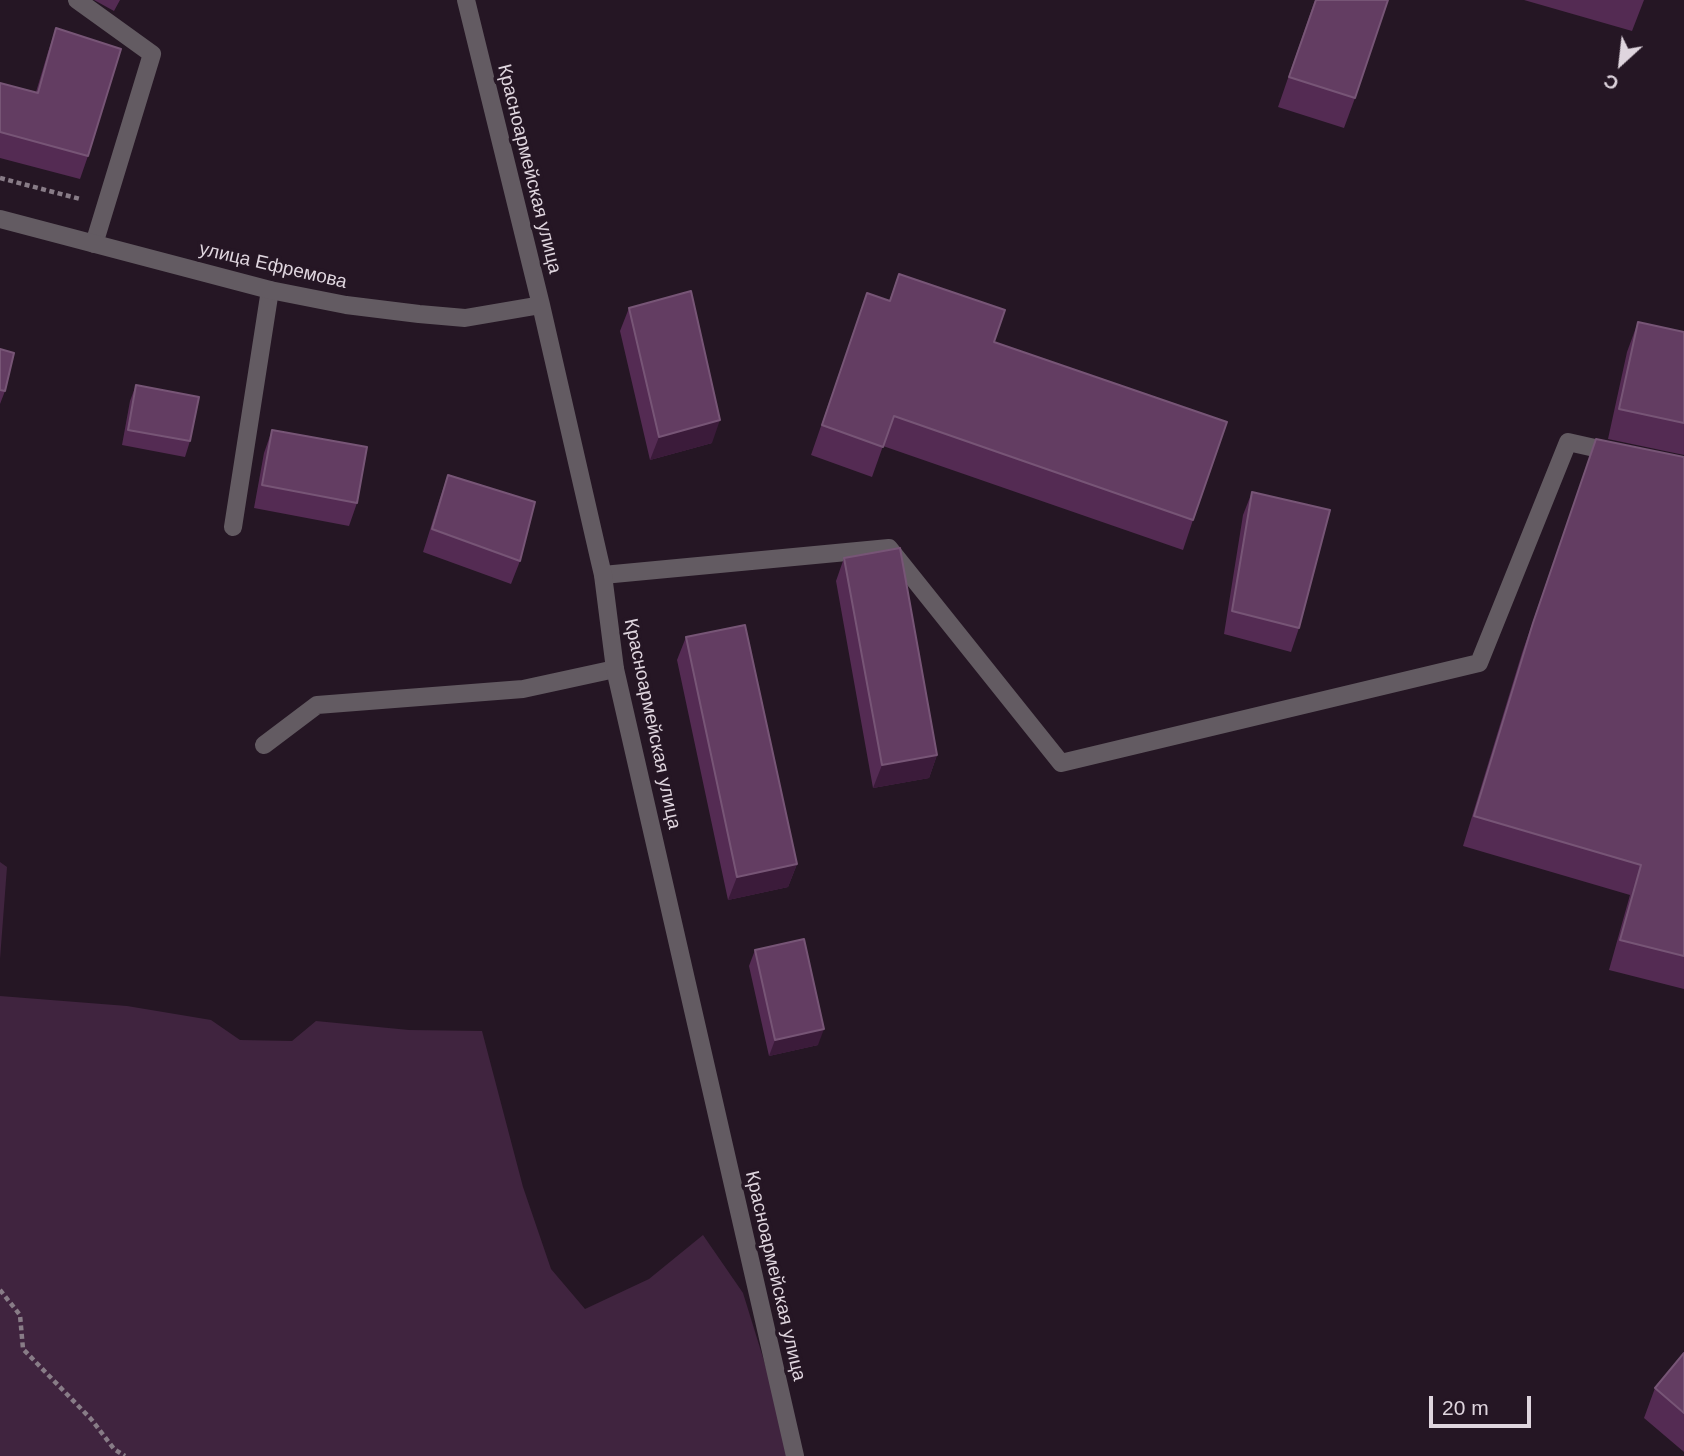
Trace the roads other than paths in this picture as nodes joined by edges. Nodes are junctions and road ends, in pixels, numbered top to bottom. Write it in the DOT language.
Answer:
graph roads {
  1 [pos="77,0"];
  2 [pos="467,0"];
  3 [pos="0,219"];
  4 [pos="94,244"];
  5 [pos="270,290"];
  6 [pos="541,304"];
  7 [pos="1632,457"];
  8 [pos="233,527"];
  9 [pos="603,575"];
  10 [pos="615,669"];
  11 [pos="264,745"];
  12 [pos="795,1456"];
  1 -- 4 [label="street"];
  2 -- 6 [label="street, Красноармейская улица"];
  3 -- 4 [label="street, улица Ефремова"];
  4 -- 5 [label="street, улица Ефремова"];
  5 -- 6 [label="street, улица Ефремова"];
  5 -- 8 [label="street"];
  6 -- 9 [label="street, Красноармейская улица"];
  7 -- 9 [label="street"];
  9 -- 10 [label="street, Красноармейская улица"];
  10 -- 11 [label="street"];
  10 -- 12 [label="street, Красноармейская улица"];
}
